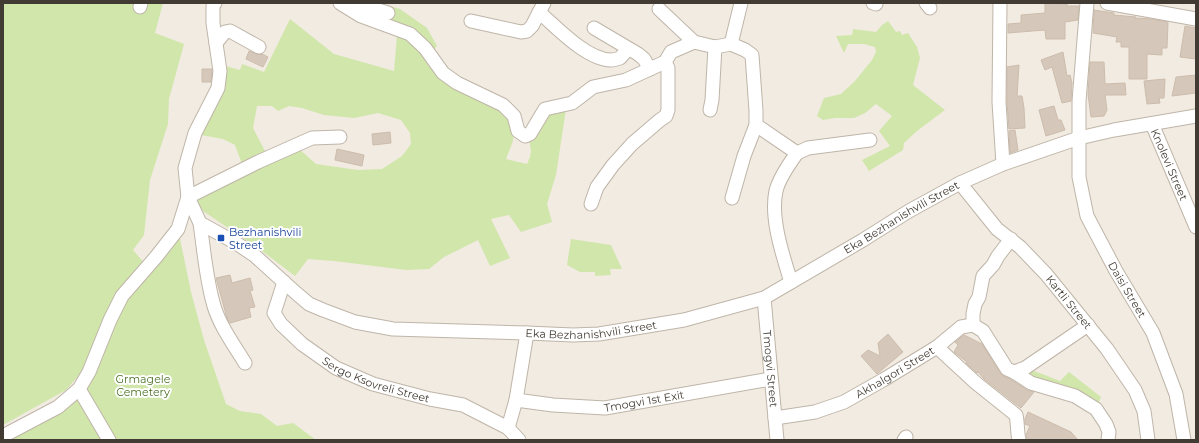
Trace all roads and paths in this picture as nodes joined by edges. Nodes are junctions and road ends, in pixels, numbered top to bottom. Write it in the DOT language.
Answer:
graph roads {
  1 [pos="340,3"];
  2 [pos="355,3"];
  3 [pos="741,3"];
  4 [pos="1000,3"];
  5 [pos="1087,3"];
  6 [pos="1107,3"];
  7 [pos="212,4"];
  8 [pos="542,8"];
  9 [pos="659,9"];
  10 [pos="388,13"];
  11 [pos="1196,19"];
  12 [pos="470,21"];
  13 [pos="594,28"];
  14 [pos="694,42"];
  15 [pos="216,43"];
  16 [pos="731,44"];
  17 [pos="259,47"];
  18 [pos="715,47"];
  19 [pos="628,49"];
  20 [pos="665,62"];
  21 [pos="650,69"];
  22 [pos="710,110"];
  23 [pos="1196,116"];
  24 [pos="1152,124"];
  25 [pos="756,125"];
  26 [pos="340,137"];
  27 [pos="1078,138"];
  28 [pos="870,140"];
  29 [pos="797,153"];
  30 [pos="1003,164"];
  31 [pos="960,183"];
  32 [pos="188,197"];
  33 [pos="732,198"];
  34 [pos="591,204"];
  35 [pos="200,223"];
  36 [pos="1196,227"];
  37 [pos="178,229"];
  38 [pos="1011,240"];
  39 [pos="284,282"];
  40 [pos="791,282"];
  41 [pos="764,298"];
  42 [pos="973,325"];
  43 [pos="1088,325"];
  44 [pos="527,332"];
  45 [pos="937,347"];
  46 [pos="245,363"];
  47 [pos="1014,372"];
  48 [pos="771,379"];
  49 [pos="79,389"];
  50 [pos="516,400"];
  51 [pos="775,418"];
  52 [pos="508,428"];
  53 [pos="3,436"];
  54 [pos="109,440"];
  55 [pos="519,440"];
  56 [pos="777,440"];
  57 [pos="1019,440"];
  58 [pos="1108,440"];
  59 [pos="1148,440"];
  60 [pos="1184,440"];
  1 -- 21 [label="street"];
  2 -- 10 [label="street"];
  3 -- 16 [label="street"];
  4 -- 30 [label="street"];
  5 -- 27 [label="street, Daisi Street"];
  6 -- 11 [label="street"];
  7 -- 15 [label="street"];
  8 -- 12 [label="street"];
  8 -- 19 [label="street"];
  9 -- 14 [label="street"];
  13 -- 19 [label="street"];
  14 -- 18 [label="street"];
  14 -- 20 [label="street"];
  15 -- 17 [label="street"];
  15 -- 32 [label="street"];
  16 -- 18 [label="street"];
  16 -- 25 [label="street"];
  18 -- 22 [label="street"];
  19 -- 21 [label="street"];
  20 -- 21 [label="street"];
  20 -- 34 [label="street"];
  23 -- 24 [label="street, Eka Bezhanishvili Street"];
  24 -- 27 [label="street, Eka Bezhanishvili Street"];
  24 -- 36 [label="street, Knolevi Street"];
  25 -- 29 [label="street"];
  25 -- 33 [label="street"];
  26 -- 32 [label="street"];
  27 -- 30 [label="street, Eka Bezhanishvili Street"];
  27 -- 60 [label="street, Daisi Street"];
  28 -- 29 [label="street"];
  29 -- 40 [label="street"];
  30 -- 31 [label="street, Eka Bezhanishvili Street"];
  31 -- 38 [label="street, Kartli Street"];
  31 -- 40 [label="street, Eka Bezhanishvili Street"];
  32 -- 35 [label="street"];
  32 -- 37 [label="street"];
  35 -- 37 [label="street"];
  35 -- 39 [label="street, Eka Bezhanishvili Street"];
  35 -- 46 [label="street"];
  37 -- 49 [label="street"];
  38 -- 42 [label="street"];
  38 -- 43 [label="street, Kartli Street"];
  39 -- 44 [label="street, Eka Bezhanishvili Street"];
  39 -- 52 [label="street, Sergo Ksovreli Street"];
  40 -- 41 [label="street, Eka Bezhanishvili Street"];
  41 -- 44 [label="street, Eka Bezhanishvili Street"];
  41 -- 48 [label="street, Tmogvi Street"];
  42 -- 45 [label="street"];
  42 -- 47 [label="street"];
  43 -- 47 [label="street"];
  43 -- 59 [label="street, Kartli Street"];
  44 -- 50 [label="street"];
  45 -- 51 [label="street, Akhalgori Street"];
  45 -- 57 [label="street, Akhalgori Street"];
  47 -- 58 [label="street"];
  48 -- 50 [label="street, Tmogvi 1st Exit"];
  48 -- 51 [label="street, Tmogvi Street"];
  49 -- 53 [label="street"];
  49 -- 54 [label="street"];
  50 -- 52 [label="street"];
  51 -- 56 [label="street, Tmogvi Street"];
  52 -- 55 [label="street, Sergo Ksovreli Street"];
}
